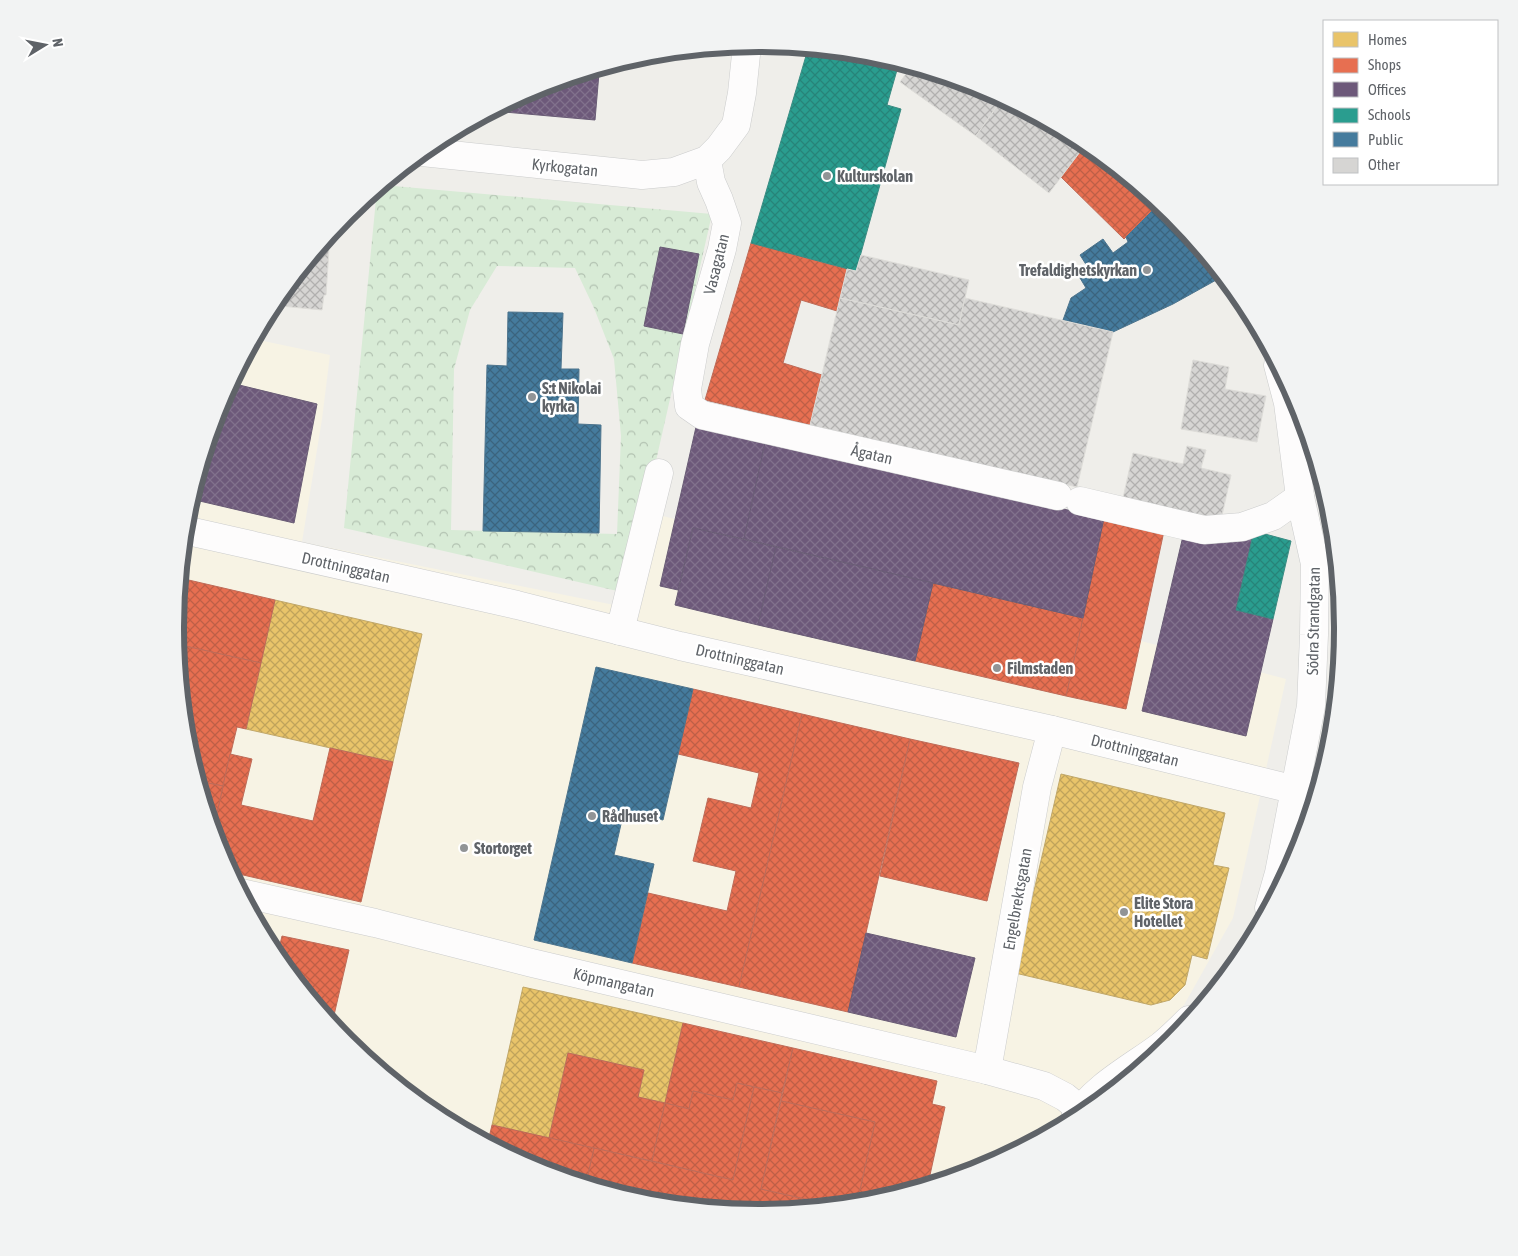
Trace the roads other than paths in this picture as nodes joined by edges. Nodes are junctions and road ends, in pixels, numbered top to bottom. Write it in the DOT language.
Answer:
graph roads {
  1 [pos="746,53"];
  2 [pos="433,153"];
  3 [pos="706,160"];
  4 [pos="1287,399"];
  5 [pos="689,406"];
  6 [pos="659,473"];
  7 [pos="1300,497"];
  8 [pos="192,532"];
  9 [pos="620,631"];
  10 [pos="1052,730"];
  11 [pos="1306,793"];
  12 [pos="1278,876"];
  13 [pos="250,895"];
  14 [pos="1133,1065"];
  15 [pos="987,1070"];
  16 [pos="1104,1089"];
  17 [pos="1075,1110"];
  1 -- 3 [label="street"];
  2 -- 3 [label="street, Kyrkogatan"];
  3 -- 5 [label="street, Vasagatan"];
  4 -- 7 [label="street, Södra Strandgatan"];
  5 -- 7 [label="street, Ågatan"];
  6 -- 9 [label="street"];
  7 -- 11 [label="street, Södra Strandgatan"];
  8 -- 9 [label="street, Drottninggatan"];
  9 -- 10 [label="street, Drottninggatan"];
  10 -- 11 [label="street, Drottninggatan"];
  10 -- 15 [label="street, Engelbrektsgatan"];
  11 -- 12 [label="street, Södra Strandgatan"];
  13 -- 15 [label="street, Köpmangatan"];
  14 -- 16 [label="street"];
  15 -- 17 [label="street, Köpmangatan"];
}
